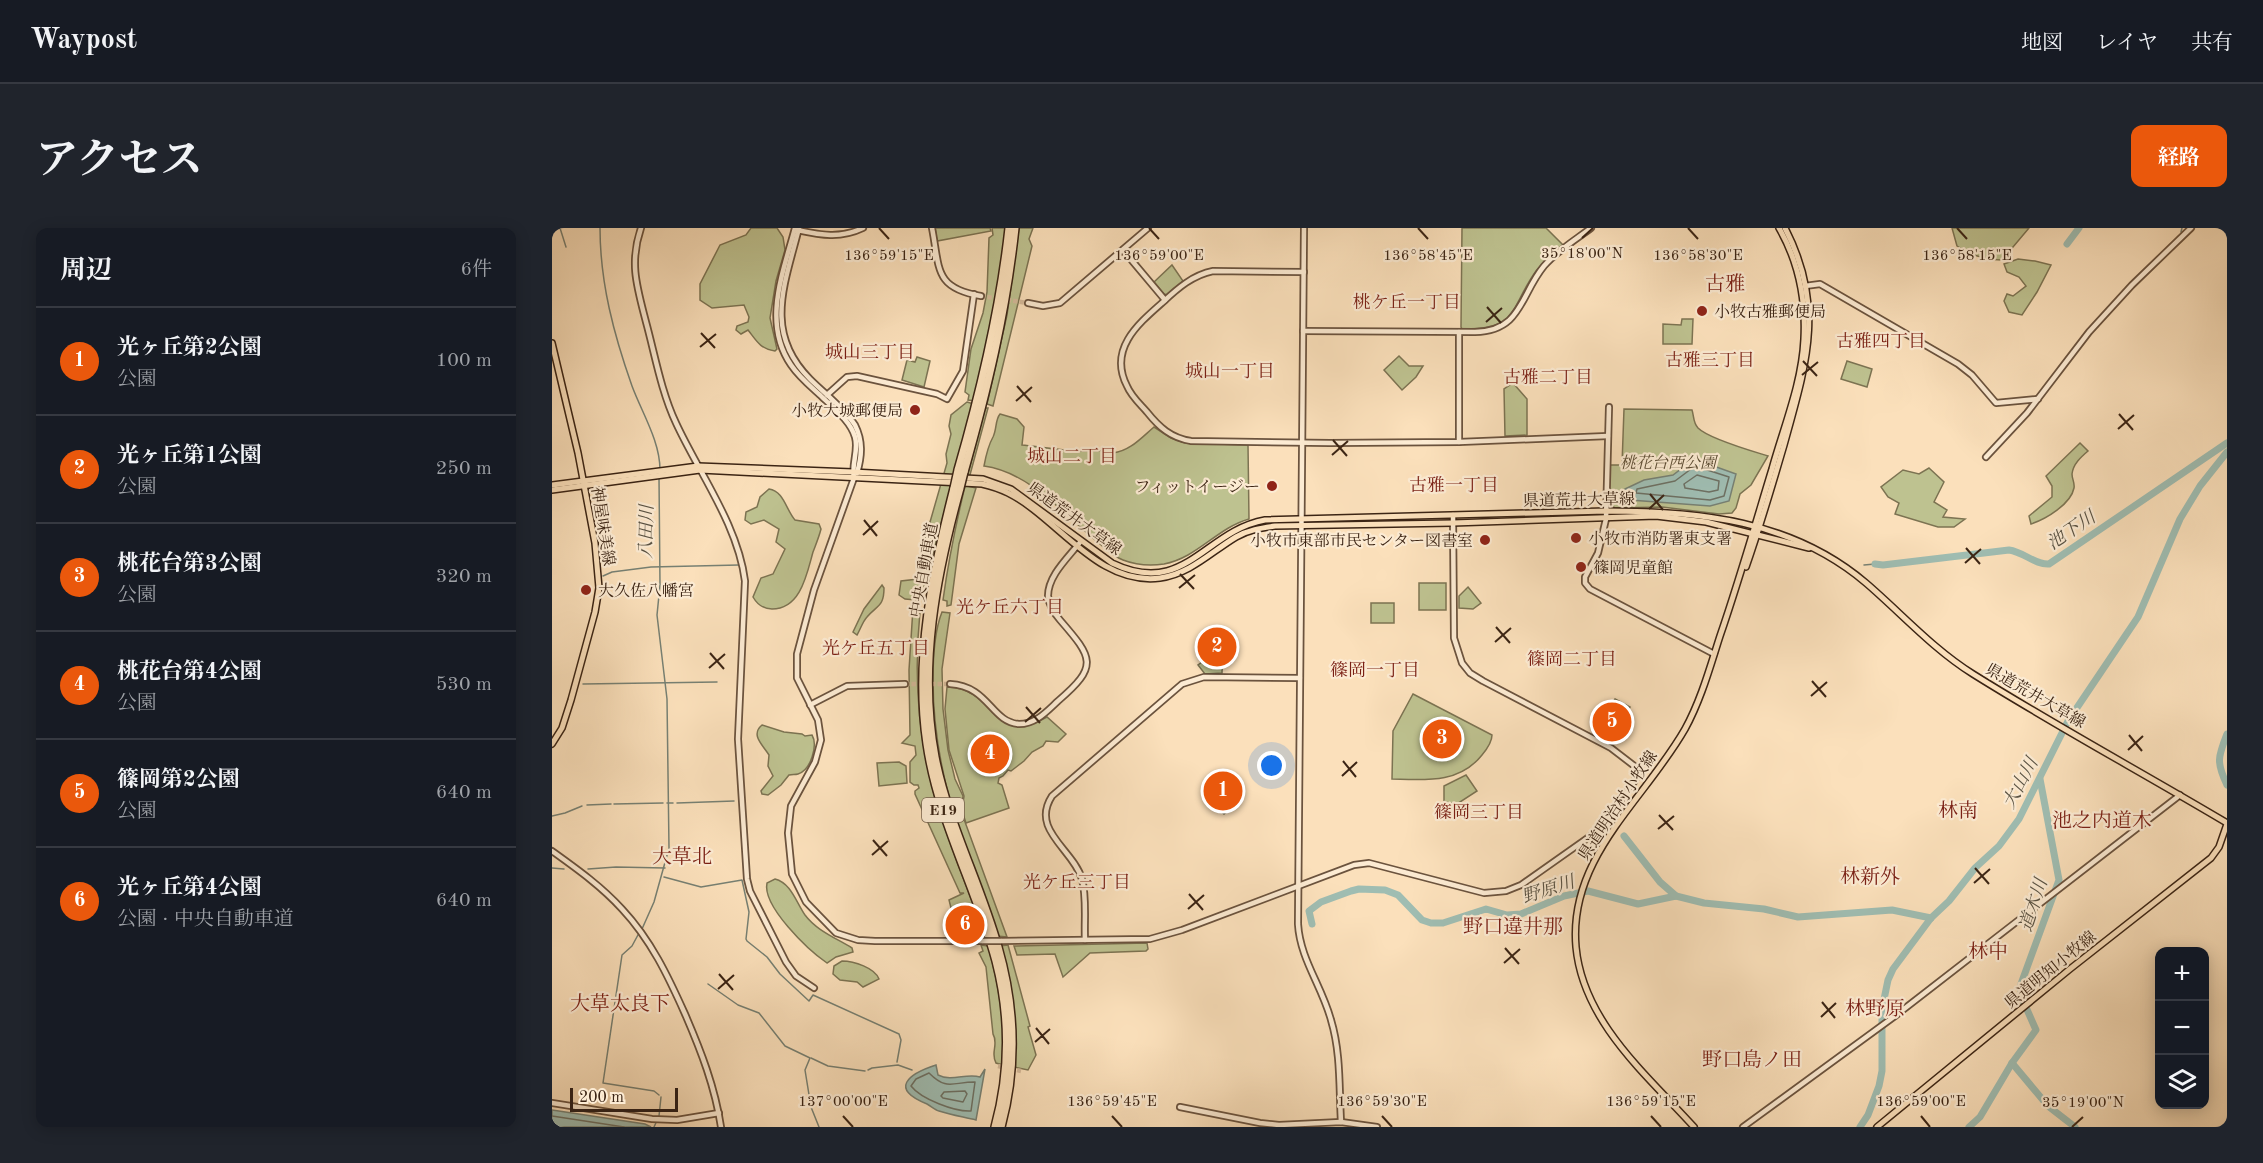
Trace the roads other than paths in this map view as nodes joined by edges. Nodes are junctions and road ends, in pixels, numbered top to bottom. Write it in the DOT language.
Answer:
graph roads {
  1 [pos="641,228"];
  2 [pos="863,228"];
  3 [pos="932,228"];
  4 [pos="1009,228"];
  5 [pos="1016,228"];
  6 [pos="1148,228"];
  7 [pos="1304,228"];
  8 [pos="1591,228"];
  9 [pos="1779,228"];
  10 [pos="1785,228"];
  11 [pos="2191,228"];
  12 [pos="797,229"];
  13 [pos="1123,250"];
  14 [pos="1304,272"];
  15 [pos="1803,286"];
  16 [pos="974,294"];
  17 [pos="981,296"];
  18 [pos="1165,300"];
  19 [pos="1028,303"];
  20 [pos="1303,331"];
  21 [pos="1459,332"];
  22 [pos="552,343"];
  23 [pos="827,395"];
  24 [pos="2038,399"];
  25 [pos="1609,407"];
  26 [pos="1608,436"];
  27 [pos="1459,442"];
  28 [pos="1303,443"];
  29 [pos="1986,457"];
  30 [pos="699,468"];
  31 [pos="961,471"];
  32 [pos="855,474"];
  33 [pos="584,483"];
  34 [pos="552,485"];
  35 [pos="957,488"];
  36 [pos="552,490"];
  37 [pos="1606,512"];
  38 [pos="1453,515"];
  39 [pos="1302,519"];
  40 [pos="1606,519"];
  41 [pos="1453,523"];
  42 [pos="1302,526"];
  43 [pos="1756,531"];
  44 [pos="1079,543"];
  45 [pos="1714,654"];
  46 [pos="1300,678"];
  47 [pos="905,684"];
  48 [pos="950,684"];
  49 [pos="810,705"];
  50 [pos="552,744"];
  51 [pos="2180,795"];
  52 [pos="2227,824"];
  53 [pos="552,851"];
  54 [pos="1300,886"];
  55 [pos="1085,940"];
  56 [pos="814,988"];
  57 [pos="552,1103"];
  58 [pos="1180,1107"];
  59 [pos="719,1113"];
  60 [pos="1341,1122"];
  61 [pos="721,1127"];
  62 [pos="995,1127"];
  63 [pos="1001,1127"];
  64 [pos="1377,1127"];
  65 [pos="1694,1127"];
  66 [pos="1743,1127"];
  67 [pos="1876,1127"];
  1 -- 30 [label="street"];
  2 -- 12 [label="street"];
  3 -- 16 [label="street"];
  4 -- 31 [label="highway, 中央自動車道 / E19"];
  5 -- 31 [label="highway, 中央自動車道 / E19"];
  6 -- 13 [label="street"];
  7 -- 14 [label="street"];
  8 -- 21 [label="street"];
  9 -- 15 [label="main road, 県道明治村小牧線"];
  10 -- 15 [label="main road, 県道明治村小牧線"];
  11 -- 24 [label="street"];
  12 -- 23 [label="street"];
  12 -- 32 [label="street"];
  13 -- 18 [label="street"];
  13 -- 19 [label="street"];
  14 -- 18 [label="street"];
  14 -- 20 [label="street"];
  15 -- 24 [label="street"];
  15 -- 43 [label="main road, 県道明治村小牧線"];
  16 -- 17 [label="street"];
  16 -- 23 [label="street"];
  18 -- 28 [label="street"];
  20 -- 21 [label="street"];
  20 -- 28 [label="street"];
  21 -- 27 [label="street"];
  22 -- 33 [label="main road, 神屋味美線"];
  23 -- 32 [label="street"];
  24 -- 29 [label="street"];
  25 -- 26 [label="street"];
  26 -- 27 [label="street"];
  26 -- 37 [label="street"];
  27 -- 28 [label="street"];
  28 -- 39 [label="street"];
  30 -- 32 [label="main road, 県道荒井大草線"];
  30 -- 33 [label="main road, 県道荒井大草線"];
  30 -- 56 [label="street"];
  31 -- 35 [label="highway, 中央自動車道 / E19, bridge"];
  32 -- 44 [label="main road, 県道荒井大草線"];
  32 -- 49 [label="street"];
  33 -- 34 [label="main road, 県道荒井大草線"];
  33 -- 36 [label="main road, 県道荒井大草線"];
  33 -- 50 [label="main road, 神屋味美線"];
  35 -- 62 [label="highway, 中央自動車道 / E19"];
  35 -- 63 [label="highway, 中央自動車道 / E19"];
  37 -- 38 [label="main road, 県道荒井大草線"];
  37 -- 40 [label="street"];
  37 -- 43 [label="main road, 県道荒井大草線"];
  38 -- 39 [label="main road, 県道荒井大草線"];
  38 -- 41 [label="street"];
  39 -- 42 [label="street"];
  39 -- 44 [label="main road, 県道荒井大草線"];
  40 -- 41 [label="main road, 県道荒井大草線"];
  40 -- 43 [label="main road, 県道荒井大草線"];
  40 -- 45 [label="street"];
  41 -- 42 [label="main road, 県道荒井大草線"];
  41 -- 54 [label="street"];
  42 -- 44 [label="main road, 県道荒井大草線"];
  42 -- 46 [label="street"];
  43 -- 45 [label="main road, 県道明治村小牧線"];
  43 -- 51 [label="main road, 県道荒井大草線"];
  44 -- 48 [label="street"];
  45 -- 65 [label="main road, 県道明治村小牧線"];
  46 -- 54 [label="street"];
  46 -- 55 [label="street"];
  47 -- 49 [label="street"];
  49 -- 55 [label="street, bridge"];
  51 -- 52 [label="main road, 県道荒井大草線"];
  51 -- 66 [label="street"];
  52 -- 67 [label="main road, 県道明知小牧線"];
  53 -- 59 [label="street"];
  54 -- 55 [label="street"];
  54 -- 60 [label="street"];
  57 -- 59 [label="street"];
  58 -- 60 [label="street"];
  59 -- 61 [label="street"];
  60 -- 64 [label="street"];
}
